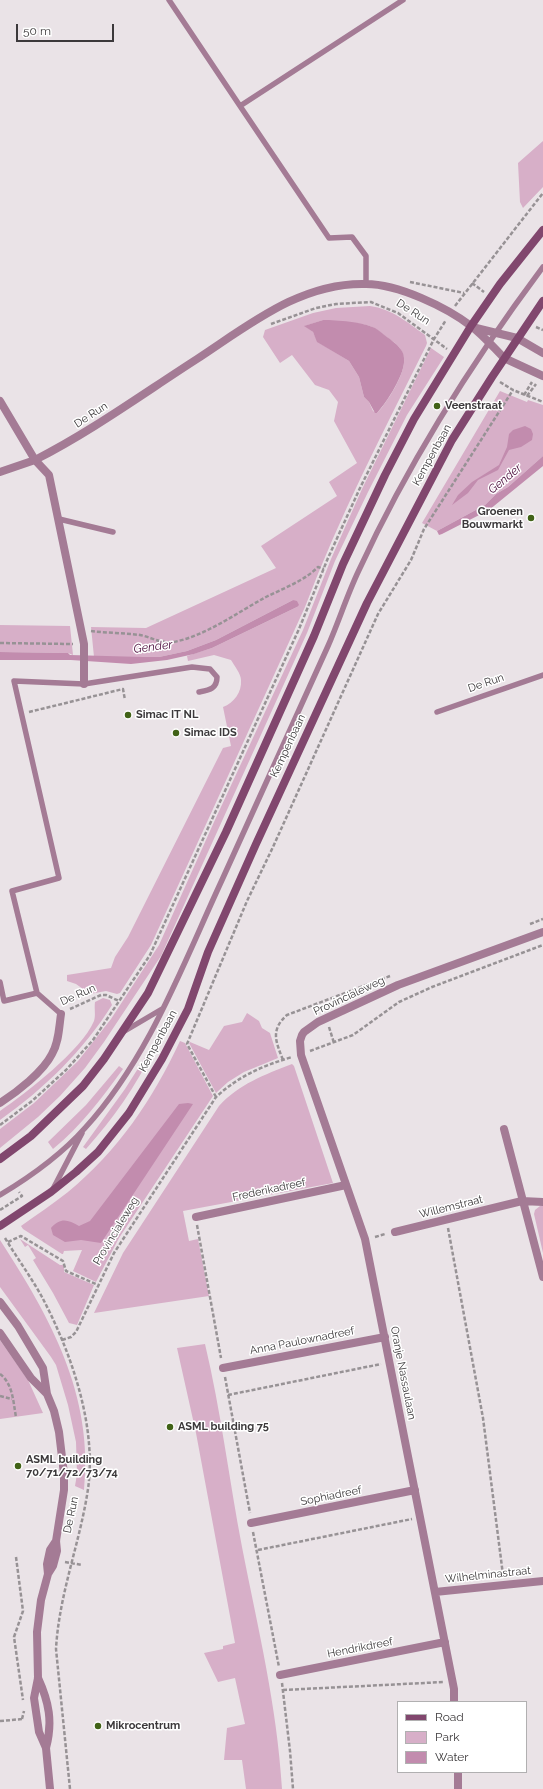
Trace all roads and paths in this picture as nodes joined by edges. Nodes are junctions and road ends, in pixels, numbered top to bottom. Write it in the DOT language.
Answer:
graph roads {
  1 [pos="169,0"];
  2 [pos="403,0"];
  3 [pos="240,106"];
  4 [pos="543,193"];
  5 [pos="543,230"];
  6 [pos="543,267"];
  7 [pos="404,283"];
  8 [pos="472,283"];
  9 [pos="366,284"];
  10 [pos="464,292"];
  11 [pos="543,301"];
  12 [pos="257,320"];
  13 [pos="471,326"];
  14 [pos="496,332"];
  15 [pos="517,338"];
  16 [pos="434,339"];
  17 [pos="489,343"];
  18 [pos="543,353"];
  19 [pos="454,354"];
  20 [pos="504,358"];
  21 [pos="543,376"];
  22 [pos="492,377"];
  23 [pos="513,390"];
  24 [pos="0,401"];
  25 [pos="543,402"];
  26 [pos="36,460"];
  27 [pos="0,472"];
  28 [pos="59,519"];
  29 [pos="113,532"];
  30 [pos="324,568"];
  31 [pos="82,630"];
  32 [pos="0,643"];
  33 [pos="84,647"];
  34 [pos="543,675"];
  35 [pos="84,684"];
  36 [pos="199,692"];
  37 [pos="125,700"];
  38 [pos="437,712"];
  39 [pos="21,714"];
  40 [pos="543,932"];
  41 [pos="543,945"];
  42 [pos="0,982"];
  43 [pos="37,993"];
  44 [pos="119,1001"];
  45 [pos="162,1008"];
  46 [pos="61,1014"];
  47 [pos="121,1034"];
  48 [pos="300,1055"];
  49 [pos="283,1060"];
  50 [pos="216,1097"];
  51 [pos="0,1103"];
  52 [pos="0,1125"];
  53 [pos="84,1129"];
  54 [pos="504,1129"];
  55 [pos="0,1159"];
  56 [pos="346,1185"];
  57 [pos="19,1192"];
  58 [pos="51,1192"];
  59 [pos="0,1195"];
  60 [pos="522,1201"];
  61 [pos="543,1202"];
  62 [pos="0,1210"];
  63 [pos="196,1217"];
  64 [pos="447,1220"];
  65 [pos="0,1226"];
  66 [pos="396,1232"];
  67 [pos="5,1238"];
  68 [pos="365,1239"];
  69 [pos="8,1242"];
  70 [pos="543,1277"];
  71 [pos="98,1285"];
  72 [pos="0,1302"];
  73 [pos="0,1333"];
  74 [pos="384,1337"];
  75 [pos="62,1340"];
  76 [pos="390,1362"];
  77 [pos="223,1368"];
  78 [pos="0,1374"];
  79 [pos="47,1394"];
  80 [pos="228,1395"];
  81 [pos="0,1396"];
  82 [pos="12,1400"];
  83 [pos="16,1417"];
  84 [pos="415,1490"];
  85 [pos="420,1518"];
  86 [pos="252,1523"];
  87 [pos="257,1550"];
  88 [pos="16,1557"];
  89 [pos="543,1581"];
  90 [pos="504,1584"];
  91 [pos="435,1592"];
  92 [pos="445,1642"];
  93 [pos="280,1675"];
  94 [pos="38,1678"];
  95 [pos="452,1681"];
  96 [pos="283,1690"];
  97 [pos="454,1701"];
  98 [pos="28,1718"];
  99 [pos="22,1719"];
  100 [pos="1,1722"];
  101 [pos="46,1748"];
  102 [pos="458,1773"];
  103 [pos="50,1789"];
  104 [pos="70,1789"];
  105 [pos="293,1789"];
  106 [pos="458,1789"];
  1 -- 3 [label="lane"];
  2 -- 3 [label="lane"];
  3 -- 9 [label="lane"];
  4 -- 8 [label="path"];
  5 -- 13 [label="main road, Kempenbaan"];
  6 -- 14 [label="lane, Kempenbaan"];
  7 -- 10 [label="path, De Run"];
  9 -- 12 [label="street, De Run"];
  9 -- 13 [label="street, De Run"];
  11 -- 15 [label="main road, Kempenbaan"];
  12 -- 16 [label="path, De Run"];
  12 -- 26 [label="street, De Run"];
  13 -- 14 [label="street, De Run"];
  13 -- 17 [label="street, De Run"];
  13 -- 19 [label="main road, Kempenbaan"];
  14 -- 15 [label="street, De Run"];
  14 -- 17 [label="lane, Kempenbaan"];
  15 -- 18 [label="street, De Run"];
  15 -- 20 [label="main road, Kempenbaan"];
  16 -- 19 [label="path, De Run"];
  16 -- 30 [label="path"];
  17 -- 20 [label="street, De Run"];
  17 -- 45 [label="lane, Kempenbaan"];
  19 -- 47 [label="main road, Kempenbaan"];
  20 -- 21 [label="street, De Run"];
  20 -- 22 [label="main road, Kempenbaan"];
  22 -- 23 [label="path"];
  22 -- 58 [label="main road, Kempenbaan"];
  23 -- 25 [label="path"];
  23 -- 50 [label="path"];
  24 -- 26 [label="street"];
  26 -- 27 [label="street, De Run"];
  26 -- 28 [label="street"];
  28 -- 29 [label="lane"];
  28 -- 31 [label="street"];
  30 -- 31 [label="path"];
  30 -- 44 [label="path"];
  31 -- 33 [label="street"];
  32 -- 33 [label="path"];
  33 -- 35 [label="street"];
  34 -- 38 [label="lane, De Run"];
  35 -- 36 [label="lane"];
  35 -- 39 [label="lane"];
  37 -- 39 [label="path"];
  39 -- 43 [label="lane"];
  40 -- 48 [label="street, Provincialeweg"];
  41 -- 48 [label="path"];
  42 -- 43 [label="lane"];
  43 -- 46 [label="lane"];
  44 -- 46 [label="path, De Run"];
  44 -- 52 [label="path"];
  45 -- 47 [label="lane, Kempenbaan"];
  45 -- 53 [label="lane, Kempenbaan"];
  46 -- 51 [label="street, De Run"];
  47 -- 55 [label="main road, Kempenbaan"];
  48 -- 56 [label="street, Oranje Nassaulaan"];
  49 -- 50 [label="path, Provincialeweg"];
  50 -- 71 [label="path, Provincialeweg"];
  53 -- 58 [label="lane, Kempenbaan"];
  53 -- 59 [label="lane, Kempenbaan"];
  54 -- 60 [label="street"];
  56 -- 63 [label="street, Frederikadreef"];
  56 -- 68 [label="street, Oranje Nassaulaan"];
  57 -- 62 [label="path"];
  58 -- 65 [label="main road, Kempenbaan"];
  60 -- 61 [label="street, Willemstraat"];
  60 -- 64 [label="street, Willemstraat"];
  60 -- 70 [label="street"];
  63 -- 77 [label="path"];
  64 -- 66 [label="street, Willemstraat"];
  64 -- 90 [label="path"];
  66 -- 68 [label="path"];
  67 -- 69 [label="path, De Run"];
  68 -- 74 [label="street, Oranje Nassaulaan"];
  69 -- 71 [label="path"];
  69 -- 75 [label="path, De Run"];
  71 -- 75 [label="path, Provincialeweg"];
  72 -- 79 [label="street, De Run"];
  73 -- 79 [label="street, De Run"];
  74 -- 76 [label="street, Oranje Nassaulaan"];
  74 -- 77 [label="street, Anna Paulownadreef"];
  75 -- 104 [label="path, De Run"];
  76 -- 80 [label="path"];
  76 -- 84 [label="street, Oranje Nassaulaan"];
  77 -- 80 [label="path"];
  78 -- 82 [label="path"];
  79 -- 94 [label="street, De Run"];
  80 -- 86 [label="path"];
  81 -- 82 [label="path"];
  82 -- 83 [label="path"];
  84 -- 85 [label="street, Oranje Nassaulaan"];
  84 -- 86 [label="street, Sophiadreef"];
  85 -- 87 [label="path"];
  85 -- 91 [label="street, Oranje Nassaulaan"];
  86 -- 87 [label="path"];
  87 -- 93 [label="path"];
  88 -- 99 [label="path"];
  89 -- 90 [label="street, Wilhelminastraat"];
  90 -- 91 [label="street, Wilhelminastraat"];
  91 -- 92 [label="street, Oranje Nassaulaan"];
  92 -- 93 [label="street, Hendrikdreef"];
  92 -- 95 [label="street, Oranje Nassaulaan"];
  93 -- 96 [label="path"];
  94 -- 101 [label="street, De Run"];
  94 -- 101 [label="street, De Run"];
  95 -- 96 [label="path"];
  95 -- 97 [label="street, Oranje Nassaulaan"];
  96 -- 105 [label="path"];
  98 -- 99 [label="path"];
  99 -- 100 [label="path"];
  101 -- 103 [label="street, De Run"];
  102 -- 106 [label="street"];
}
